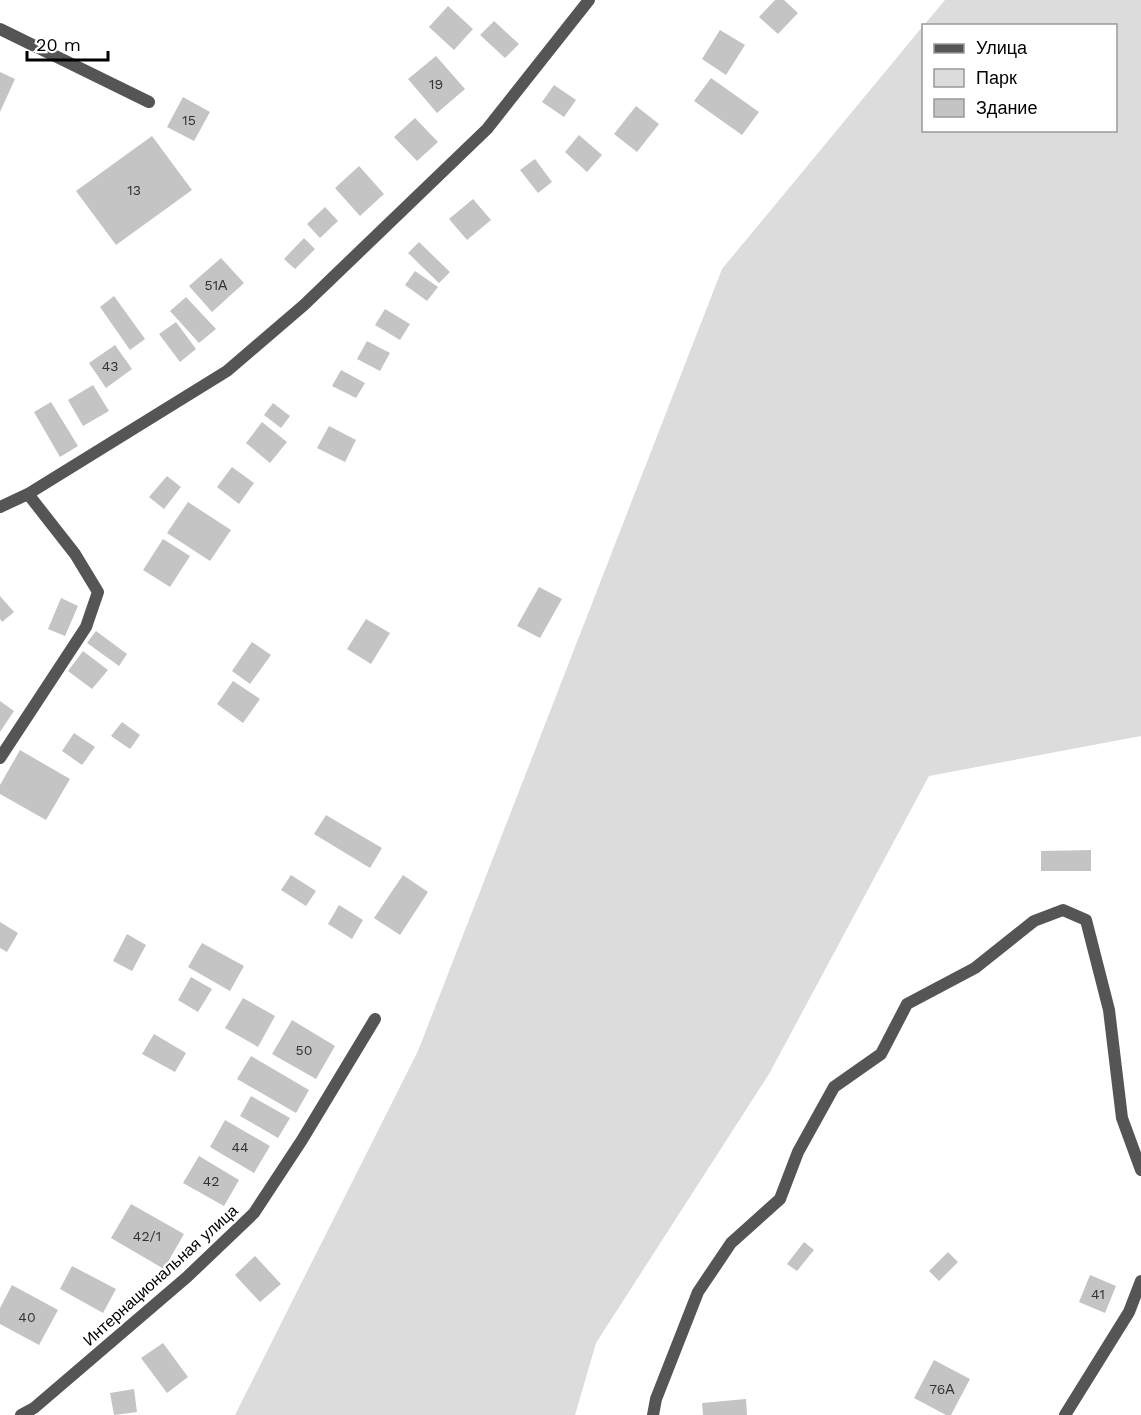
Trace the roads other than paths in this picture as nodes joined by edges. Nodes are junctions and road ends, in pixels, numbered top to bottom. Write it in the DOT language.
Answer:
graph roads {
  1 [pos="589,0"];
  2 [pos="0,29"];
  3 [pos="149,102"];
  4 [pos="28,494"];
  5 [pos="0,507"];
  6 [pos="0,758"];
  7 [pos="375,1019"];
  8 [pos="1141,1170"];
  9 [pos="1141,1281"];
  10 [pos="21,1415"];
  11 [pos="653,1415"];
  12 [pos="1065,1415"];
  1 -- 4 [label="street"];
  2 -- 3 [label="street"];
  4 -- 5 [label="street"];
  4 -- 6 [label="street"];
  7 -- 10 [label="street, Интернациональная улица"];
  8 -- 11 [label="street"];
  9 -- 12 [label="street"];
}
